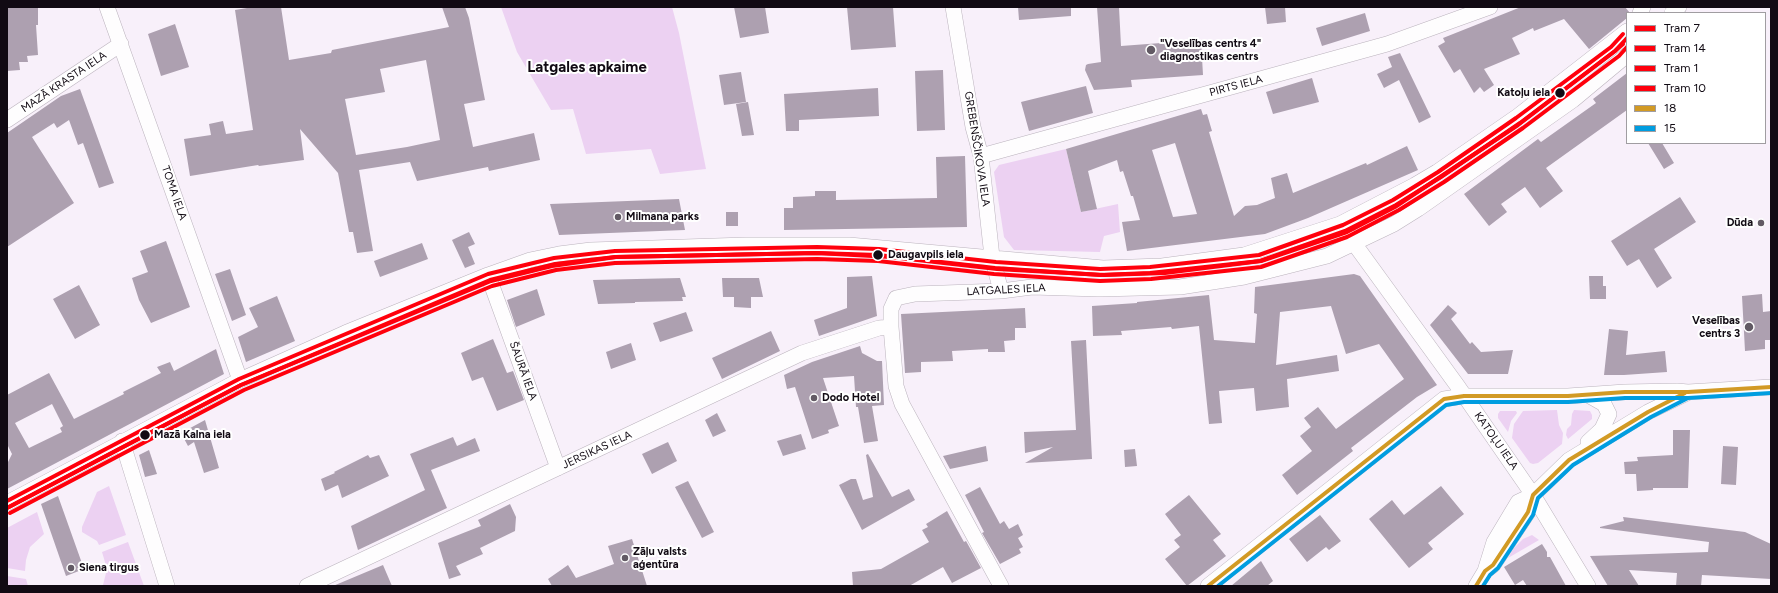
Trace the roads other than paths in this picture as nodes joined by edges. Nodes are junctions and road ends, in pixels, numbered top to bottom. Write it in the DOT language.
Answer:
graph roads {
  1 [pos="107,7"];
  2 [pos="953,7"];
  3 [pos="1490,7"];
  4 [pos="1626,32"];
  5 [pos="121,44"];
  6 [pos="1626,56"];
  7 [pos="7,120"];
  8 [pos="980,156"];
  9 [pos="1340,224"];
  10 [pos="1354,244"];
  11 [pos="992,257"];
  12 [pos="488,274"];
  13 [pos="1001,291"];
  14 [pos="891,327"];
  15 [pos="240,380"];
  16 [pos="1771,387"];
  17 [pos="1688,392"];
  18 [pos="1588,395"];
  19 [pos="1464,396"];
  20 [pos="122,441"];
  21 [pos="1569,460"];
  22 [pos="558,468"];
  23 [pos="1533,495"];
  24 [pos="7,503"];
  25 [pos="167,586"];
  26 [pos="308,586"];
  27 [pos="1001,586"];
  28 [pos="1208,586"];
  29 [pos="1476,586"];
  30 [pos="1588,586"];
  1 -- 5 [label="street, TOMA IELA"];
  2 -- 8 [label="street, GREBENŠČIKOVA IELA"];
  3 -- 8 [label="street, PIRTS IELA"];
  4 -- 9 [label="street"];
  5 -- 7 [label="street, MAZĀ KRASTA IELA"];
  5 -- 15 [label="street, TOMA IELA"];
  6 -- 10 [label="street, LATGALES IELA"];
  8 -- 11 [label="street, GREBENŠČIKOVA IELA"];
  9 -- 10 [label="street, KATOĻU IELA"];
  9 -- 11 [label="street"];
  10 -- 13 [label="street, LATGALES IELA"];
  10 -- 19 [label="street, KATOĻU IELA"];
  11 -- 12 [label="street"];
  11 -- 13 [label="street, GREBENŠČIKOVA IELA"];
  12 -- 15 [label="street"];
  12 -- 22 [label="street, ŠAURĀ IELA"];
  13 -- 14 [label="street, LATGALES IELA"];
  14 -- 22 [label="street, JERSIKAS IELA"];
  14 -- 27 [label="street"];
  15 -- 20 [label="street"];
  16 -- 17 [label="street"];
  17 -- 18 [label="street"];
  17 -- 21 [label="street"];
  18 -- 19 [label="street"];
  18 -- 21 [label="street"];
  19 -- 23 [label="street, KATOĻU IELA"];
  19 -- 28 [label="street"];
  20 -- 24 [label="street"];
  20 -- 25 [label="street"];
  21 -- 23 [label="street"];
  22 -- 26 [label="street, JERSIKAS IELA"];
  23 -- 29 [label="street"];
  23 -- 30 [label="street, KATOĻU IELA"];
}
